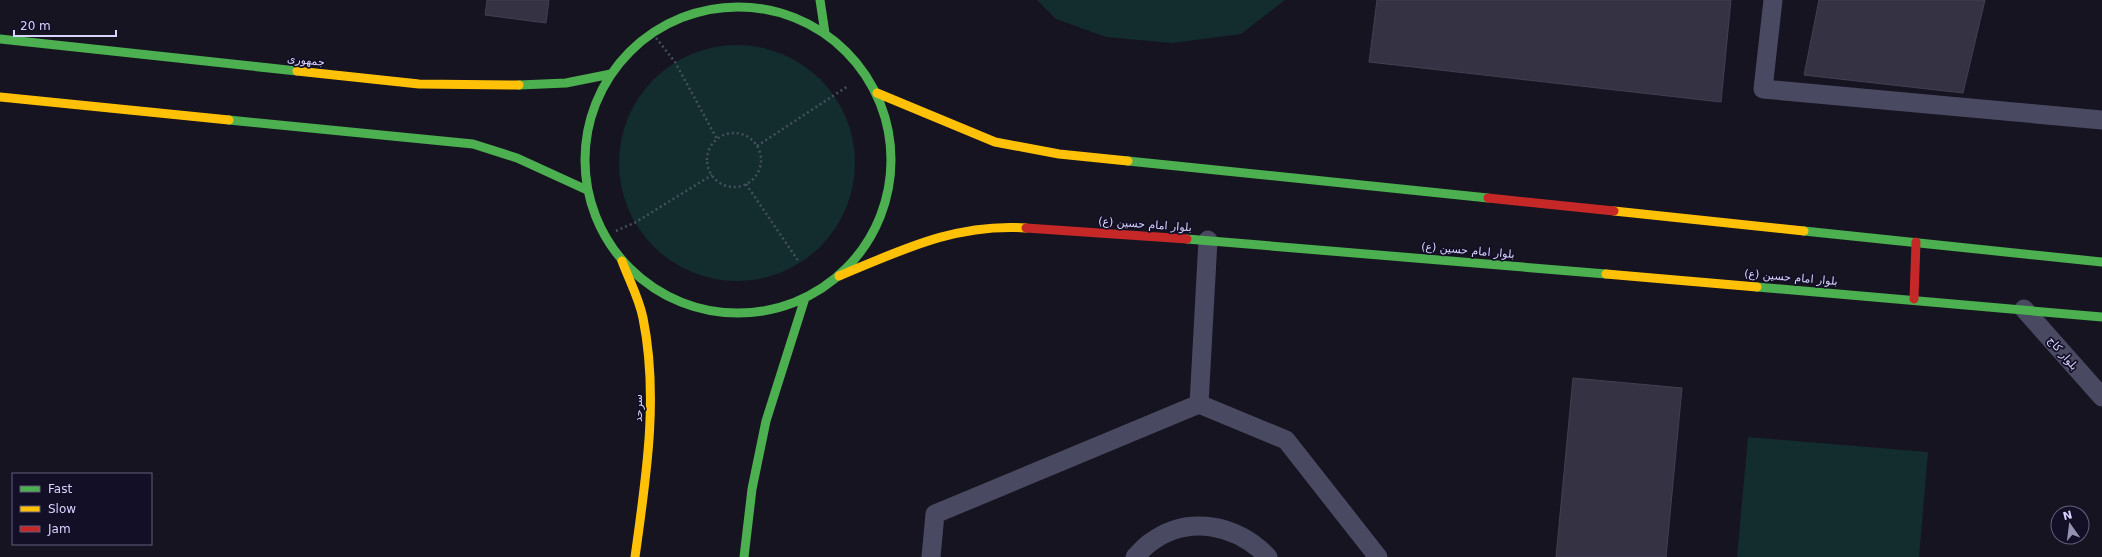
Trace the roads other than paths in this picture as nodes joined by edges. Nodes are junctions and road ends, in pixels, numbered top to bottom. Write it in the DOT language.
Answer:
graph roads {
  1 [pos="820,0"];
  2 [pos="1773,0"];
  3 [pos="676,11"];
  4 [pos="671,23"];
  5 [pos="825,33"];
  6 [pos="0,39"];
  7 [pos="611,74"];
  8 [pos="877,93"];
  9 [pos="0,97"];
  10 [pos="2102,120"];
  11 [pos="587,190"];
  12 [pos="1208,240"];
  13 [pos="1916,242"];
  14 [pos="622,261"];
  15 [pos="2102,262"];
  16 [pos="839,276"];
  17 [pos="805,298"];
  18 [pos="1914,299"];
  19 [pos="2024,308"];
  20 [pos="2102,317"];
  21 [pos="2102,396"];
  22 [pos="1199,404"];
  23 [pos="635,557"];
  24 [pos="744,557"];
  25 [pos="931,557"];
  26 [pos="1135,557"];
  27 [pos="1268,557"];
  28 [pos="1378,557"];
  1 -- 5 [label="main road"];
  2 -- 10 [label="lane"];
  3 -- 4 [label="main road"];
  4 -- 5 [label="main road"];
  4 -- 7 [label="main road"];
  5 -- 8 [label="main road"];
  6 -- 7 [label="main road, جمهوری"];
  7 -- 11 [label="main road"];
  8 -- 13 [label="main road"];
  8 -- 16 [label="main road"];
  9 -- 11 [label="main road"];
  11 -- 14 [label="main road"];
  12 -- 16 [label="main road, بلوار امام حسین (ع)"];
  12 -- 18 [label="main road, بلوار امام حسین (ع)"];
  12 -- 22 [label="lane"];
  13 -- 15 [label="main road"];
  13 -- 18 [label="main road"];
  14 -- 17 [label="main road"];
  14 -- 23 [label="main road, سرحد"];
  16 -- 17 [label="main road"];
  17 -- 24 [label="main road"];
  18 -- 19 [label="main road, بلوار امام حسین (ع)"];
  19 -- 20 [label="main road, بلوار امام حسین (ع)"];
  19 -- 21 [label="lane, بلوار کاج"];
  22 -- 25 [label="lane"];
  22 -- 28 [label="lane"];
  26 -- 27 [label="lane"];
}
